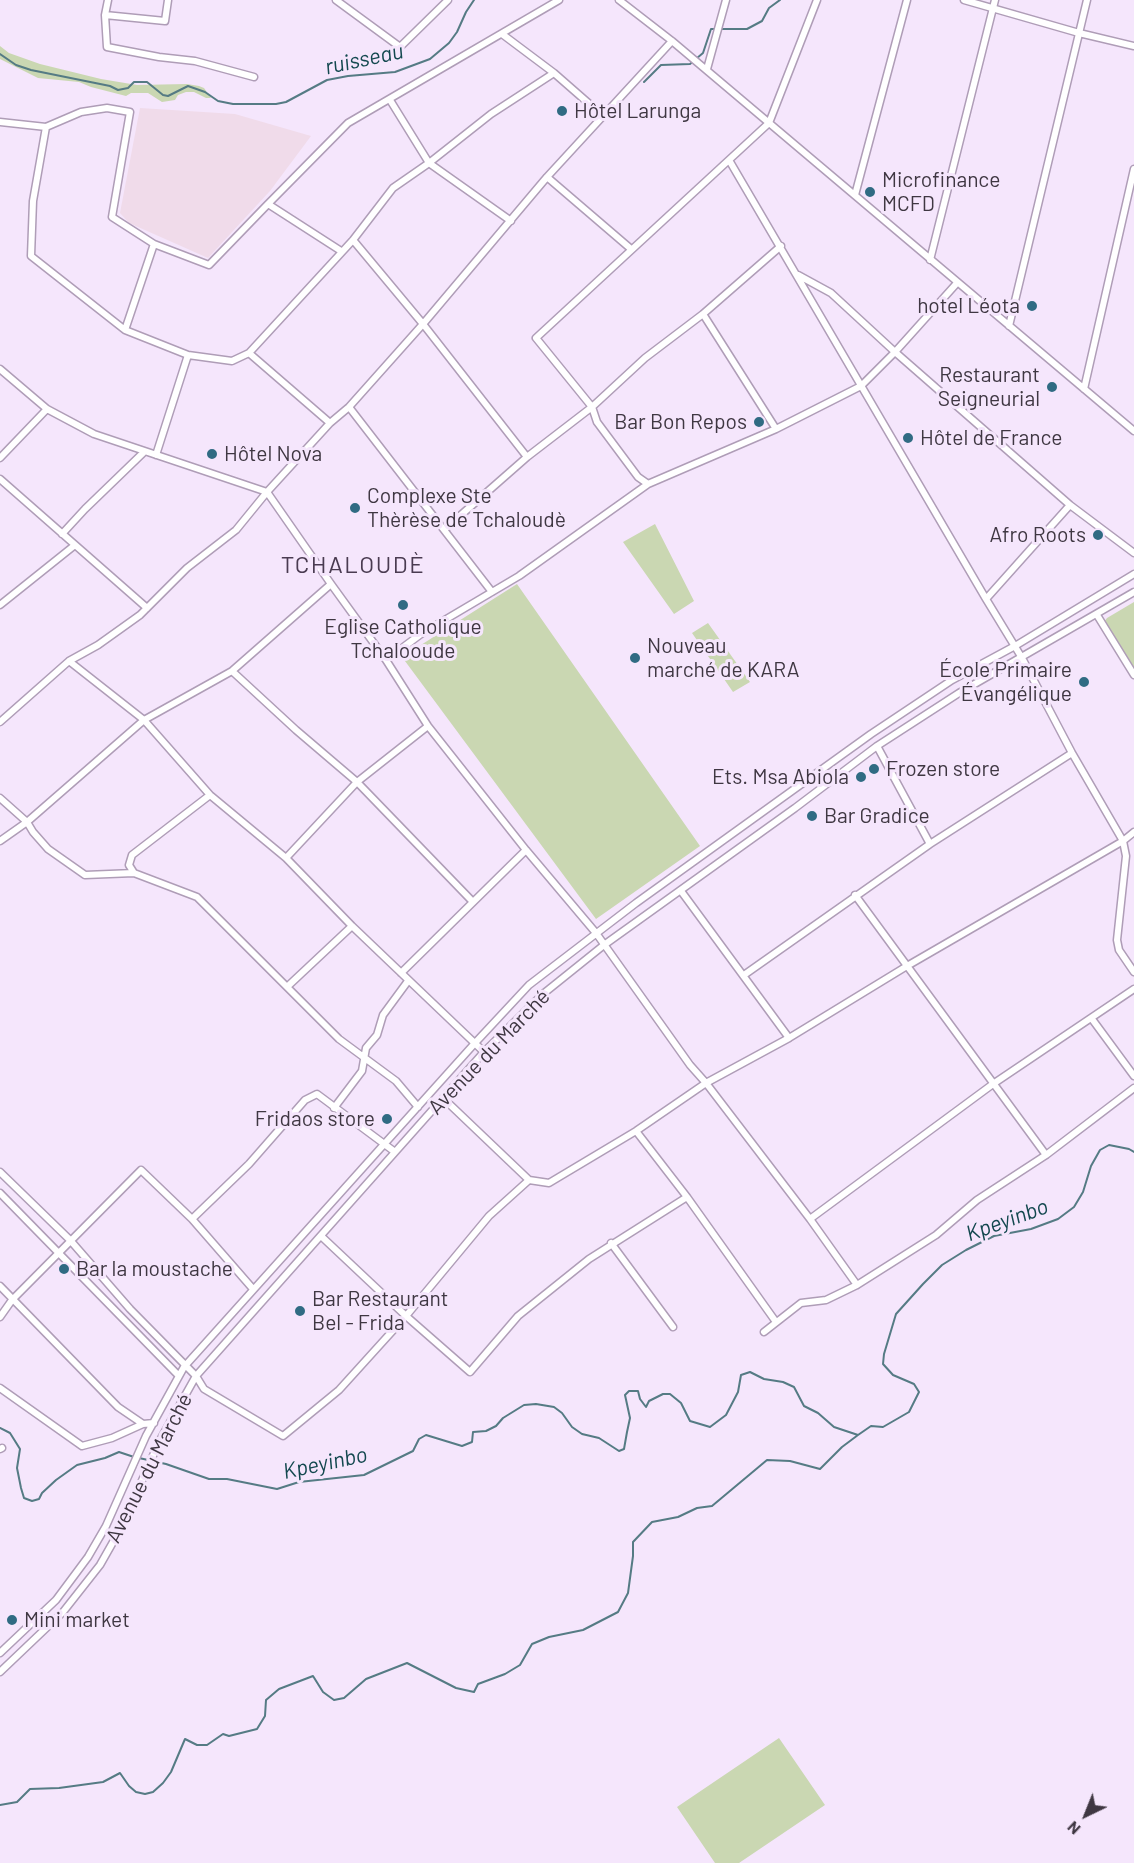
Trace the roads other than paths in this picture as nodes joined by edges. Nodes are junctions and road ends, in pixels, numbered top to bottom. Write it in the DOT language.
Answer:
graph roads {
  1 [pos="108,0"];
  2 [pos="168,0"];
  3 [pos="336,0"];
  4 [pos="448,0"];
  5 [pos="559,0"];
  6 [pos="619,0"];
  7 [pos="726,0"];
  8 [pos="817,0"];
  9 [pos="907,0"];
  10 [pos="964,0"];
  11 [pos="1088,0"];
  12 [pos="994,3"];
  13 [pos="105,15"];
  14 [pos="1079,33"];
  15 [pos="502,34"];
  16 [pos="672,41"];
  17 [pos="1134,46"];
  18 [pos="707,69"];
  19 [pos="554,73"];
  20 [pos="254,77"];
  21 [pos="390,100"];
  22 [pos="602,115"];
  23 [pos="0,122"];
  24 [pos="769,123"];
  25 [pos="46,127"];
  26 [pos="729,160"];
  27 [pos="429,163"];
  28 [pos="1134,169"];
  29 [pos="547,177"];
  30 [pos="855,195"];
  31 [pos="268,204"];
  32 [pos="511,221"];
  33 [pos="353,240"];
  34 [pos="154,244"];
  35 [pos="781,246"];
  36 [pos="631,249"];
  37 [pos="341,251"];
  38 [pos="930,260"];
  39 [pos="798,274"];
  40 [pos="957,283"];
  41 [pos="703,314"];
  42 [pos="423,324"];
  43 [pos="1009,326"];
  44 [pos="125,330"];
  45 [pos="895,352"];
  46 [pos="249,353"];
  47 [pos="188,355"];
  48 [pos="0,369"];
  49 [pos="861,386"];
  50 [pos="1084,389"];
  51 [pos="349,407"];
  52 [pos="592,407"];
  53 [pos="47,409"];
  54 [pos="330,423"];
  55 [pos="776,429"];
  56 [pos="1134,431"];
  57 [pos="144,452"];
  58 [pos="156,455"];
  59 [pos="527,457"];
  60 [pos="0,458"];
  61 [pos="0,479"];
  62 [pos="648,484"];
  63 [pos="267,492"];
  64 [pos="1070,505"];
  65 [pos="445,529"];
  66 [pos="62,534"];
  67 [pos="75,545"];
  68 [pos="1134,552"];
  69 [pos="1134,574"];
  70 [pos="330,584"];
  71 [pos="492,592"];
  72 [pos="1134,592"];
  73 [pos="0,595"];
  74 [pos="986,599"];
  75 [pos="6,600"];
  76 [pos="0,605"];
  77 [pos="147,608"];
  78 [pos="1097,615"];
  79 [pos="1015,646"];
  80 [pos="1022,658"];
  81 [pos="386,660"];
  82 [pos="69,661"];
  83 [pos="232,671"];
  84 [pos="1134,675"];
  85 [pos="952,681"];
  86 [pos="959,693"];
  87 [pos="1,718"];
  88 [pos="144,720"];
  89 [pos="428,726"];
  90 [pos="877,746"];
  91 [pos="1072,753"];
  92 [pos="824,767"];
  93 [pos="832,780"];
  94 [pos="357,782"];
  95 [pos="210,795"];
  96 [pos="0,798"];
  97 [pos="27,822"];
  98 [pos="1134,832"];
  99 [pos="0,841"];
  100 [pos="1123,841"];
  101 [pos="930,844"];
  102 [pos="526,850"];
  103 [pos="286,858"];
  104 [pos="134,873"];
  105 [pos="681,891"];
  106 [pos="855,895"];
  107 [pos="473,902"];
  108 [pos="352,926"];
  109 [pos="596,933"];
  110 [pos="604,945"];
  111 [pos="907,966"];
  112 [pos="1134,972"];
  113 [pos="400,973"];
  114 [pos="744,975"];
  115 [pos="408,981"];
  116 [pos="288,986"];
  117 [pos="1134,989"];
  118 [pos="1092,1019"];
  119 [pos="789,1038"];
  120 [pos="475,1043"];
  121 [pos="484,1052"];
  122 [pos="365,1059"];
  123 [pos="1134,1076"];
  124 [pos="706,1083"];
  125 [pos="993,1084"];
  126 [pos="1134,1088"];
  127 [pos="443,1098"];
  128 [pos="418,1107"];
  129 [pos="334,1108"];
  130 [pos="636,1131"];
  131 [pos="385,1143"];
  132 [pos="395,1152"];
  133 [pos="1046,1155"];
  134 [pos="0,1172"];
  135 [pos="529,1180"];
  136 [pos="0,1193"];
  137 [pos="687,1197"];
  138 [pos="192,1219"];
  139 [pos="810,1219"];
  140 [pos="321,1236"];
  141 [pos="70,1240"];
  142 [pos="611,1244"];
  143 [pos="59,1252"];
  144 [pos="857,1285"];
  145 [pos="0,1286"];
  146 [pos="253,1289"];
  147 [pos="12,1300"];
  148 [pos="406,1316"];
  149 [pos="0,1317"];
  150 [pos="776,1322"];
  151 [pos="673,1327"];
  152 [pos="764,1332"];
  153 [pos="184,1366"];
  154 [pos="179,1376"];
  155 [pos="196,1377"];
  156 [pos="0,1388"];
  157 [pos="154,1423"];
  158 [pos="143,1424"];
  159 [pos="0,1653"];
  160 [pos="0,1672"];
  1 -- 13 [label="street"];
  2 -- 13 [label="street"];
  3 -- 4 [label="street"];
  5 -- 15 [label="street"];
  6 -- 16 [label="street"];
  7 -- 18 [label="street"];
  8 -- 24 [label="street"];
  9 -- 30 [label="street"];
  10 -- 12 [label="street"];
  11 -- 14 [label="street"];
  12 -- 14 [label="street"];
  12 -- 38 [label="street"];
  13 -- 20 [label="street"];
  14 -- 17 [label="street"];
  14 -- 43 [label="street"];
  15 -- 19 [label="street"];
  15 -- 21 [label="street"];
  16 -- 18 [label="street"];
  16 -- 22 [label="street"];
  18 -- 24 [label="street"];
  19 -- 22 [label="street"];
  19 -- 27 [label="street"];
  21 -- 27 [label="street"];
  21 -- 31 [label="street"];
  22 -- 29 [label="street"];
  23 -- 25 [label="street"];
  24 -- 26 [label="street"];
  24 -- 30 [label="street"];
  25 -- 34 [label="street"];
  25 -- 44 [label="street"];
  26 -- 35 [label="street"];
  26 -- 36 [label="street"];
  27 -- 32 [label="street"];
  27 -- 33 [label="street"];
  28 -- 50 [label="street"];
  29 -- 32 [label="street"];
  29 -- 36 [label="street"];
  30 -- 38 [label="street"];
  31 -- 34 [label="street"];
  31 -- 37 [label="street"];
  32 -- 42 [label="street"];
  33 -- 37 [label="street"];
  33 -- 42 [label="street"];
  34 -- 44 [label="street"];
  35 -- 39 [label="street"];
  35 -- 41 [label="street"];
  36 -- 52 [label="street"];
  37 -- 46 [label="street"];
  38 -- 40 [label="street"];
  39 -- 45 [label="street"];
  39 -- 49 [label="street"];
  40 -- 43 [label="street"];
  40 -- 45 [label="street"];
  41 -- 52 [label="street"];
  41 -- 55 [label="street"];
  42 -- 51 [label="street"];
  42 -- 59 [label="street"];
  43 -- 50 [label="street"];
  44 -- 47 [label="street"];
  45 -- 49 [label="street"];
  45 -- 64 [label="street"];
  46 -- 47 [label="street"];
  46 -- 54 [label="street"];
  47 -- 58 [label="street"];
  48 -- 53 [label="street"];
  49 -- 55 [label="street"];
  49 -- 74 [label="street"];
  50 -- 56 [label="street"];
  51 -- 54 [label="street"];
  51 -- 65 [label="street"];
  52 -- 59 [label="street"];
  52 -- 62 [label="street"];
  53 -- 57 [label="street"];
  53 -- 60 [label="street"];
  54 -- 63 [label="street"];
  55 -- 62 [label="street"];
  57 -- 58 [label="street"];
  57 -- 66 [label="street"];
  58 -- 63 [label="street"];
  59 -- 65 [label="street"];
  61 -- 66 [label="street"];
  62 -- 71 [label="street"];
  63 -- 70 [label="street"];
  63 -- 77 [label="street"];
  64 -- 68 [label="street"];
  64 -- 74 [label="street"];
  65 -- 71 [label="street"];
  66 -- 67 [label="street"];
  67 -- 75 [label="street"];
  67 -- 77 [label="street"];
  69 -- 79 [label="street, Avenue du Marché"];
  70 -- 81 [label="street"];
  70 -- 83 [label="street"];
  71 -- 81 [label="street"];
  72 -- 78 [label="street, Avenue du Marché"];
  73 -- 75 [label="street"];
  74 -- 79 [label="street"];
  75 -- 76 [label="street"];
  77 -- 82 [label="street"];
  78 -- 80 [label="street, Avenue du Marché"];
  78 -- 84 [label="street"];
  79 -- 80 [label="street"];
  79 -- 85 [label="street, Avenue du Marché"];
  80 -- 86 [label="street, Avenue du Marché"];
  80 -- 91 [label="street"];
  81 -- 89 [label="street"];
  82 -- 87 [label="street"];
  82 -- 88 [label="street"];
  83 -- 88 [label="street"];
  83 -- 94 [label="street"];
  85 -- 86 [label="street"];
  85 -- 92 [label="street, Avenue du Marché"];
  86 -- 90 [label="street, Avenue du Marché"];
  88 -- 95 [label="street"];
  88 -- 97 [label="street"];
  89 -- 94 [label="street"];
  89 -- 102 [label="street"];
  90 -- 93 [label="street, Avenue du Marché"];
  90 -- 101 [label="street"];
  91 -- 100 [label="street"];
  91 -- 101 [label="street"];
  92 -- 93 [label="street"];
  92 -- 109 [label="street, Avenue du Marché"];
  93 -- 105 [label="street, Avenue du Marché"];
  94 -- 103 [label="street"];
  94 -- 107 [label="street"];
  95 -- 103 [label="street"];
  95 -- 104 [label="street"];
  96 -- 97 [label="street"];
  97 -- 99 [label="street"];
  97 -- 104 [label="street"];
  98 -- 100 [label="street"];
  100 -- 111 [label="street"];
  100 -- 112 [label="street"];
  101 -- 106 [label="street"];
  102 -- 107 [label="street"];
  102 -- 109 [label="street"];
  103 -- 108 [label="street"];
  104 -- 116 [label="street"];
  105 -- 110 [label="street, Avenue du Marché"];
  105 -- 114 [label="street"];
  106 -- 111 [label="street"];
  106 -- 114 [label="street"];
  107 -- 113 [label="street"];
  108 -- 113 [label="street"];
  108 -- 116 [label="street"];
  109 -- 110 [label="street"];
  109 -- 120 [label="street, Avenue du Marché"];
  110 -- 121 [label="street, Avenue du Marché"];
  110 -- 124 [label="street"];
  111 -- 119 [label="street"];
  111 -- 125 [label="street"];
  113 -- 115 [label="street"];
  114 -- 119 [label="street"];
  115 -- 120 [label="street"];
  115 -- 122 [label="street"];
  116 -- 122 [label="street"];
  117 -- 118 [label="street"];
  118 -- 123 [label="street"];
  118 -- 125 [label="street"];
  119 -- 124 [label="street"];
  120 -- 121 [label="street"];
  120 -- 128 [label="street, Avenue du Marché"];
  121 -- 127 [label="street, Avenue du Marché"];
  122 -- 128 [label="street"];
  122 -- 129 [label="street"];
  124 -- 130 [label="street"];
  124 -- 139 [label="street"];
  125 -- 133 [label="street"];
  125 -- 139 [label="street"];
  126 -- 133 [label="street"];
  127 -- 132 [label="street, Avenue du Marché"];
  127 -- 135 [label="street"];
  128 -- 131 [label="street, Avenue du Marché"];
  129 -- 131 [label="street"];
  129 -- 138 [label="street"];
  130 -- 135 [label="street"];
  130 -- 137 [label="street"];
  131 -- 132 [label="street"];
  131 -- 146 [label="street, Avenue du Marché"];
  132 -- 140 [label="street, Avenue du Marché"];
  133 -- 144 [label="street"];
  134 -- 141 [label="street"];
  135 -- 148 [label="street"];
  136 -- 143 [label="street"];
  137 -- 142 [label="street"];
  137 -- 150 [label="street"];
  138 -- 141 [label="street"];
  138 -- 146 [label="street"];
  139 -- 144 [label="street"];
  140 -- 148 [label="street"];
  140 -- 155 [label="street, Avenue du Marché"];
  141 -- 143 [label="street"];
  141 -- 153 [label="street"];
  142 -- 148 [label="street"];
  142 -- 151 [label="street"];
  143 -- 147 [label="street"];
  143 -- 154 [label="street"];
  144 -- 150 [label="street"];
  145 -- 147 [label="street"];
  146 -- 153 [label="street, Avenue du Marché"];
  147 -- 149 [label="street"];
  147 -- 158 [label="street"];
  148 -- 155 [label="street"];
  150 -- 152 [label="street"];
  153 -- 154 [label="street, Avenue du Marché"];
  153 -- 155 [label="street"];
  154 -- 157 [label="street, Avenue du Marché"];
  155 -- 160 [label="street, Avenue du Marché"];
  156 -- 158 [label="street"];
  157 -- 158 [label="street"];
  157 -- 159 [label="street, Avenue du Marché"];
}
